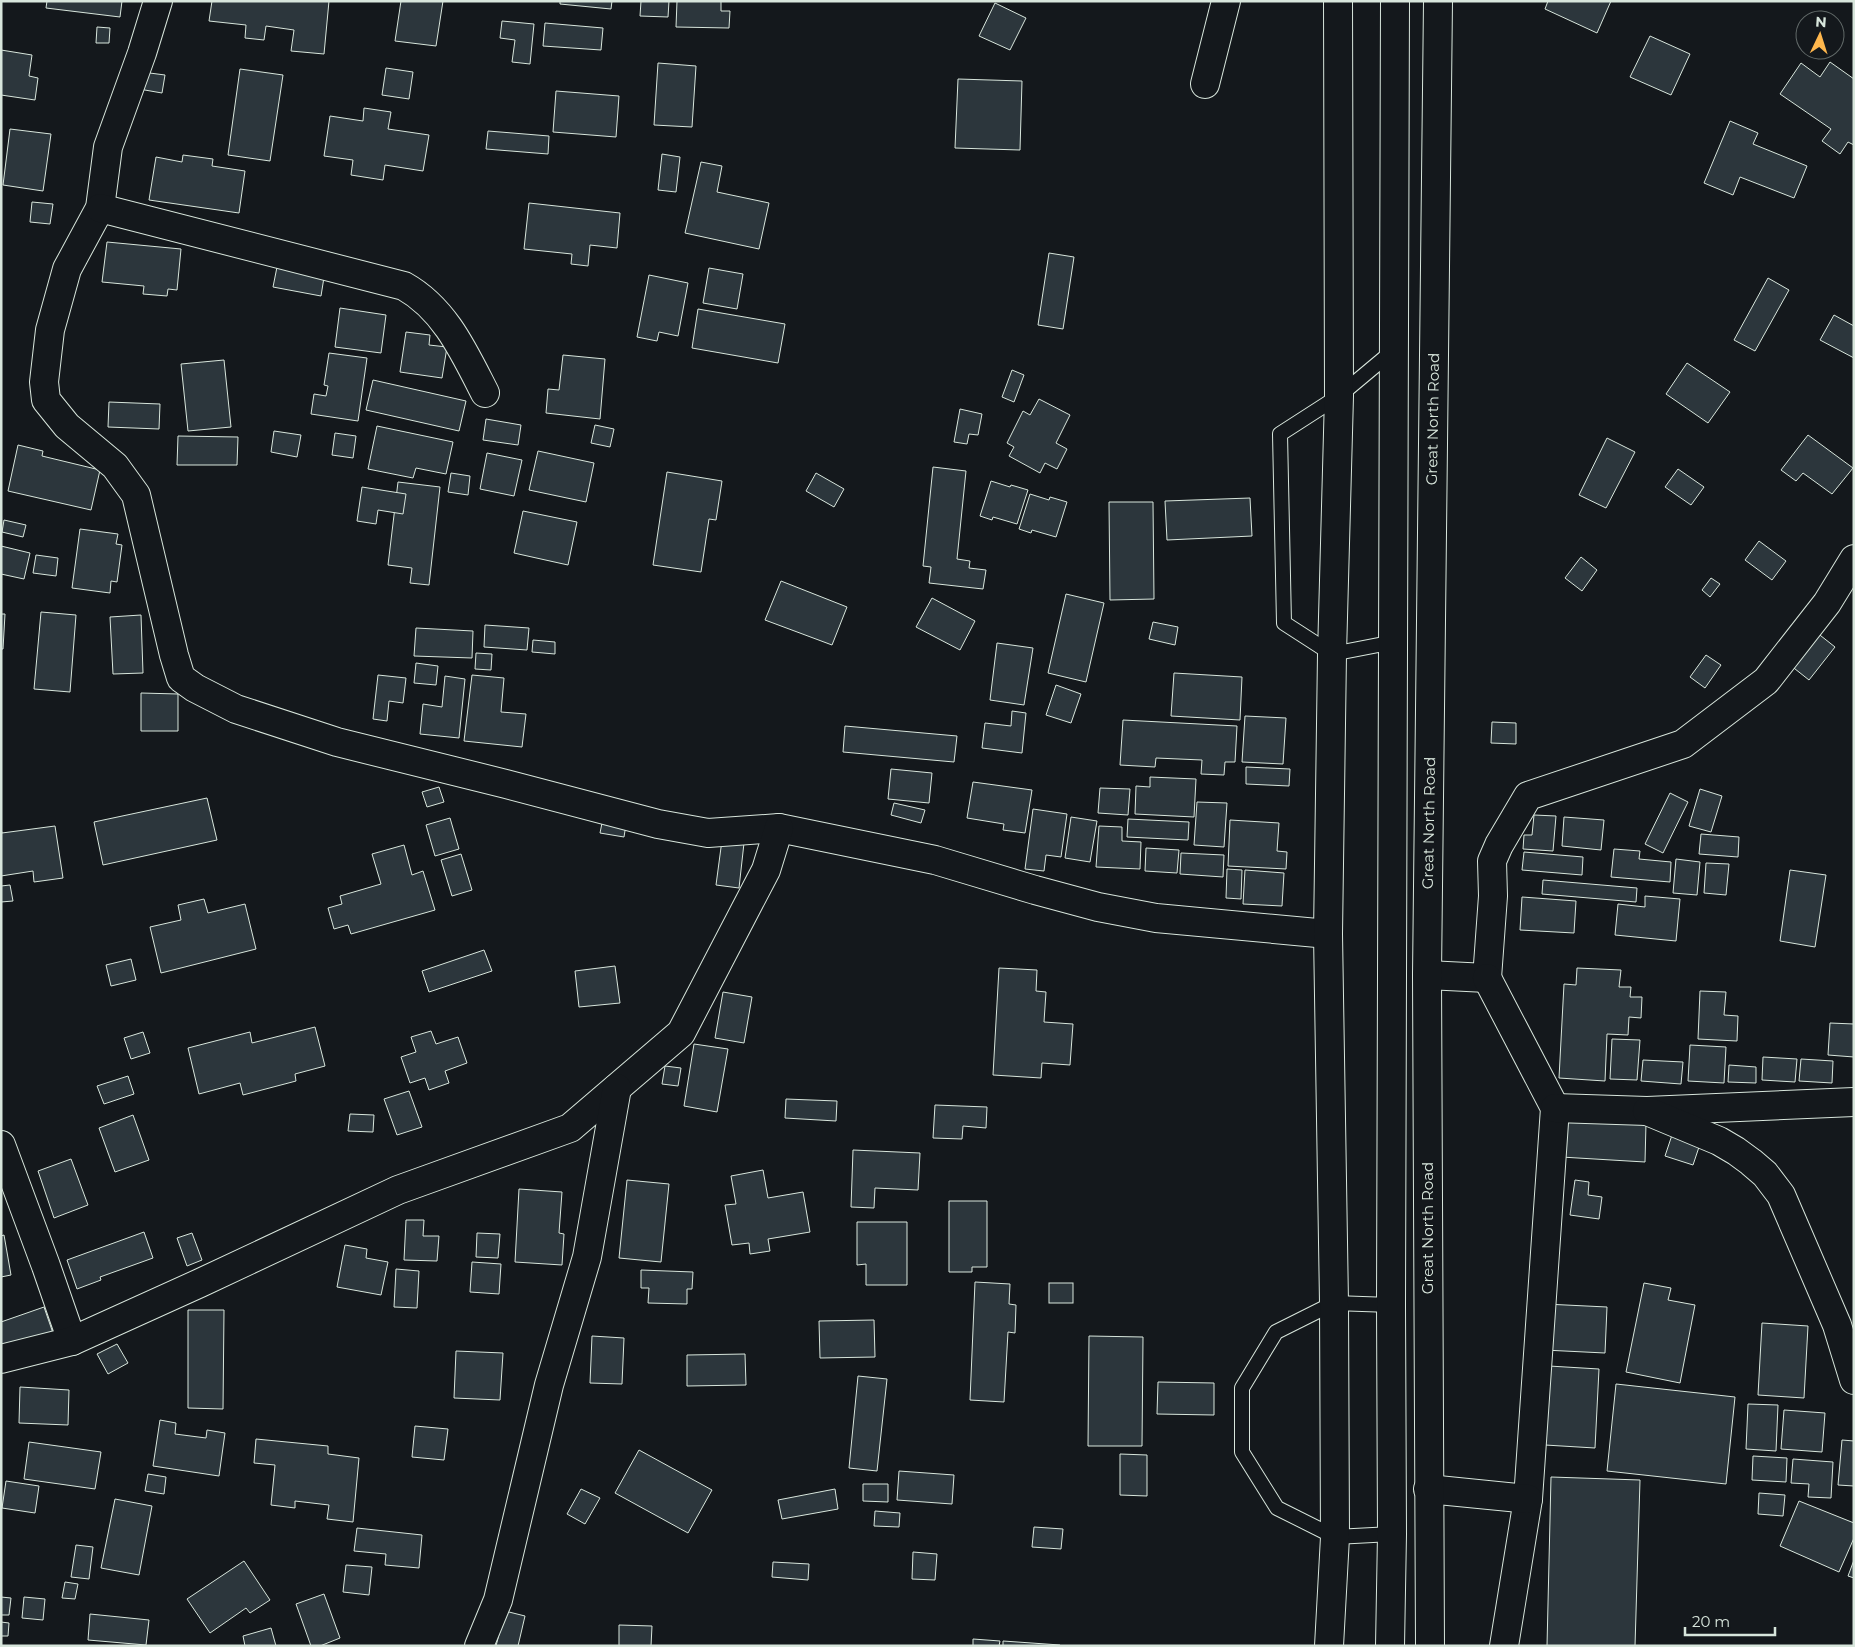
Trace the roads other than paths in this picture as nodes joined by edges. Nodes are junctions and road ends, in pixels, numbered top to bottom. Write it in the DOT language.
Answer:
graph roads {
  1 [pos="158,1"];
  2 [pos="1226,1"];
  3 [pos="1338,1"];
  4 [pos="1395,1"];
  5 [pos="1438,1"];
  6 [pos="1205,84"];
  7 [pos="100,208"];
  8 [pos="1394,350"];
  9 [pos="485,393"];
  10 [pos="1339,396"];
  11 [pos="1854,559"];
  12 [pos="1394,642"];
  13 [pos="1332,654"];
  14 [pos="779,828"];
  15 [pos="1328,934"];
  16 [pos="1428,975"];
  17 [pos="1487,978"];
  18 [pos="617,1088"];
  19 [pos="1854,1102"];
  20 [pos="1555,1108"];
  21 [pos="1647,1111"];
  22 [pos="1,1145"];
  23 [pos="1334,1302"];
  24 [pos="1391,1305"];
  25 [pos="72,1341"];
  26 [pos="1,1359"];
  27 [pos="1854,1380"];
  28 [pos="1428,1489"];
  29 [pos="1528,1499"];
  30 [pos="1392,1534"];
  31 [pos="1335,1537"];
  32 [pos="479,1646"];
  33 [pos="1329,1646"];
  34 [pos="1390,1646"];
  35 [pos="1430,1646"];
  36 [pos="1504,1646"];
  1 -- 7 [label="street"];
  2 -- 6 [label="street"];
  3 -- 10 [label="street"];
  4 -- 8 [label="street"];
  5 -- 16 [label="street, Great North Road"];
  7 -- 9 [label="street"];
  7 -- 14 [label="street"];
  8 -- 10 [label="lane"];
  8 -- 12 [label="street"];
  10 -- 13 [label="street"];
  10 -- 13 [label="lane"];
  11 -- 17 [label="street"];
  12 -- 13 [label="lane"];
  12 -- 24 [label="street"];
  13 -- 15 [label="street"];
  14 -- 15 [label="street"];
  14 -- 18 [label="street"];
  15 -- 23 [label="street"];
  16 -- 17 [label="street"];
  16 -- 28 [label="street, Great North Road"];
  17 -- 20 [label="street"];
  18 -- 25 [label="street"];
  18 -- 32 [label="street"];
  19 -- 21 [label="street"];
  20 -- 21 [label="street"];
  20 -- 29 [label="street"];
  21 -- 27 [label="street"];
  22 -- 25 [label="street"];
  23 -- 24 [label="lane"];
  23 -- 31 [label="street"];
  23 -- 31 [label="lane"];
  24 -- 30 [label="street"];
  25 -- 26 [label="street"];
  28 -- 29 [label="street"];
  28 -- 35 [label="street, Great North Road"];
  29 -- 36 [label="street"];
  30 -- 31 [label="lane"];
  30 -- 34 [label="street"];
  31 -- 33 [label="street"];
}
